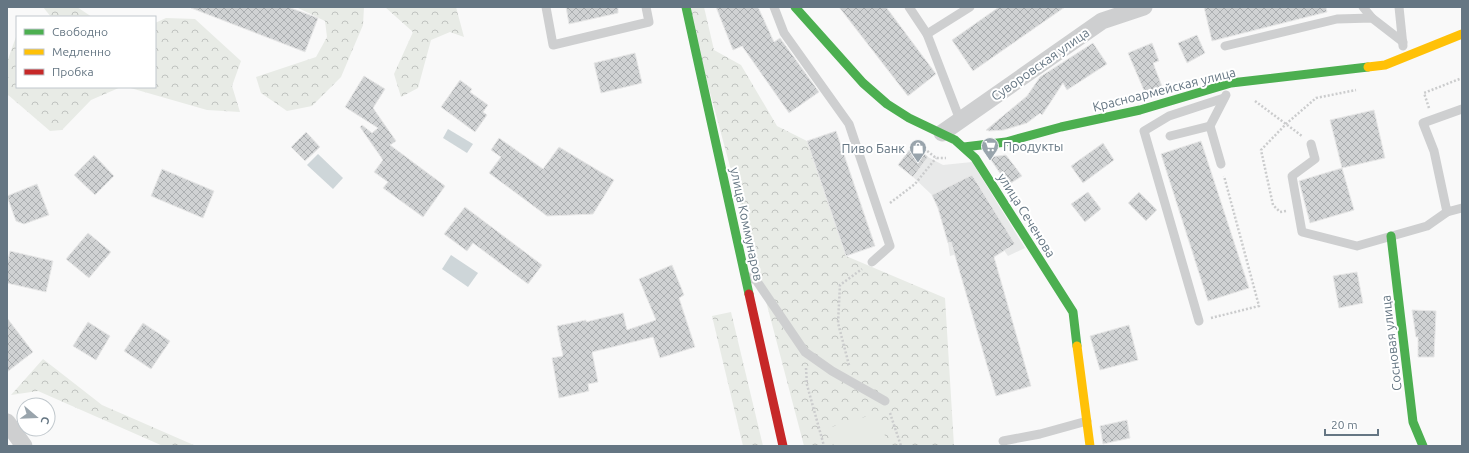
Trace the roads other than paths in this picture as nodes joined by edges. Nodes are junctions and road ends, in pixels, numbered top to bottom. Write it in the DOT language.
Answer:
graph roads {
  1 [pos="546,7"];
  2 [pos="646,7"];
  3 [pos="686,7"];
  4 [pos="774,7"];
  5 [pos="794,7"];
  6 [pos="910,7"];
  7 [pos="970,7"];
  8 [pos="1144,7"];
  9 [pos="1363,7"];
  10 [pos="1398,7"];
  11 [pos="1372,18"];
  12 [pos="927,34"];
  13 [pos="1462,34"];
  14 [pos="1403,42"];
  15 [pos="1225,46"];
  16 [pos="1405,57"];
  17 [pos="1232,84"];
  18 [pos="1224,98"];
  19 [pos="1462,109"];
  20 [pos="960,120"];
  21 [pos="1210,126"];
  22 [pos="942,133"];
  23 [pos="1170,136"];
  24 [pos="1311,144"];
  25 [pos="964,147"];
  26 [pos="1221,164"];
  27 [pos="1462,208"];
  28 [pos="1447,212"];
  29 [pos="1391,236"];
  30 [pos="872,262"];
  31 [pos="745,275"];
  32 [pos="1199,321"];
  33 [pos="886,401"];
  34 [pos="1087,421"];
  35 [pos="7,422"];
  36 [pos="1003,441"];
  37 [pos="24,446"];
  38 [pos="783,446"];
  39 [pos="1090,446"];
  40 [pos="1423,446"];
  1 -- 2 [label="lane"];
  3 -- 31 [label="street, улица Коммунаров"];
  4 -- 30 [label="lane"];
  5 -- 22 [label="street, улица Сеченова"];
  6 -- 12 [label="lane"];
  7 -- 12 [label="lane"];
  8 -- 20 [label="street, Суворовская улица"];
  9 -- 11 [label="lane"];
  10 -- 14 [label="lane"];
  11 -- 14 [label="lane"];
  11 -- 15 [label="lane"];
  12 -- 20 [label="lane"];
  13 -- 16 [label="street, Красноармейская улица"];
  14 -- 16 [label="lane"];
  16 -- 17 [label="street, Красноармейская улица"];
  17 -- 18 [label="lane"];
  17 -- 25 [label="street, Красноармейская улица"];
  18 -- 21 [label="lane"];
  18 -- 32 [label="lane"];
  19 -- 28 [label="lane"];
  20 -- 22 [label="street, Суворовская улица"];
  21 -- 23 [label="lane"];
  21 -- 26 [label="lane"];
  22 -- 25 [label="street, улица Сеченова"];
  24 -- 29 [label="lane"];
  25 -- 34 [label="street, улица Сеченова"];
  27 -- 28 [label="lane"];
  28 -- 29 [label="lane"];
  29 -- 40 [label="street, Сосновая улица"];
  31 -- 33 [label="lane"];
  31 -- 38 [label="street, улица Коммунаров"];
  34 -- 36 [label="lane"];
  34 -- 39 [label="street, улица Сеченова"];
  35 -- 37 [label="street"];
}
